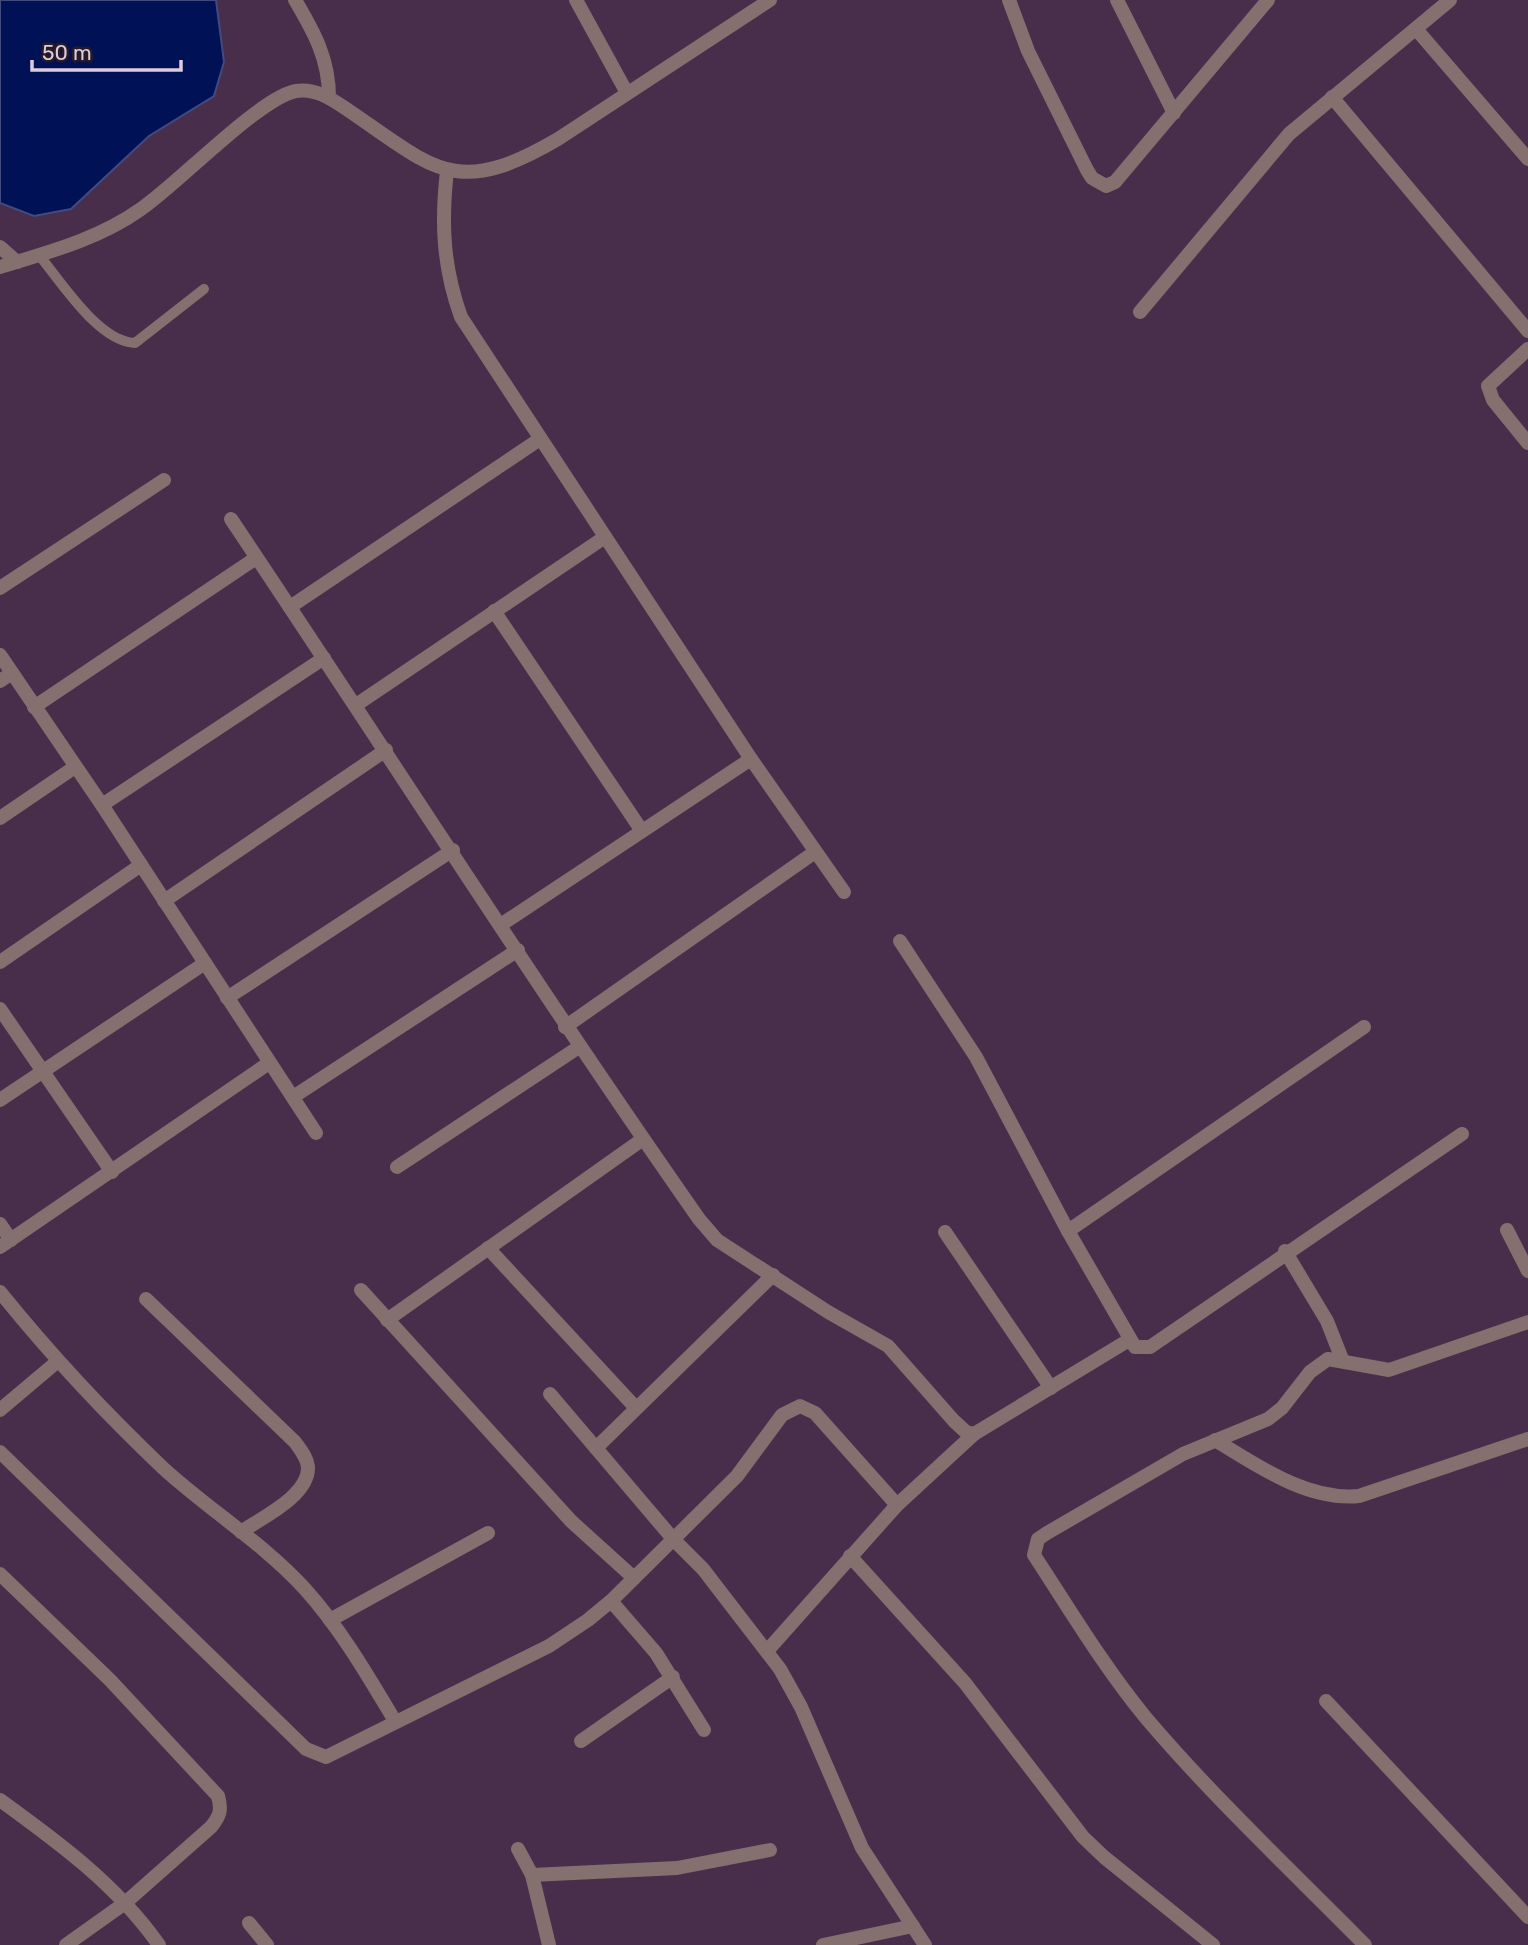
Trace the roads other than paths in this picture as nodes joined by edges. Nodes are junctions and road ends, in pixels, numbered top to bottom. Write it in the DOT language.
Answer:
graph roads {
  1 [pos="295,0"];
  2 [pos="576,0"];
  3 [pos="770,0"];
  4 [pos="1009,0"];
  5 [pos="1117,0"];
  6 [pos="1268,0"];
  7 [pos="1450,0"];
  8 [pos="1416,29"];
  9 [pos="627,93"];
  10 [pos="1332,96"];
  11 [pos="329,97"];
  12 [pos="1174,113"];
  13 [pos="1528,159"];
  14 [pos="447,171"];
  15 [pos="0,247"];
  16 [pos="39,255"];
  17 [pos="17,262"];
  18 [pos="0,267"];
  19 [pos="204,289"];
  20 [pos="1140,312"];
  21 [pos="1528,331"];
  22 [pos="1528,349"];
  23 [pos="540,439"];
  24 [pos="1528,443"];
  25 [pos="164,480"];
  26 [pos="230,519"];
  27 [pos="605,537"];
  28 [pos="256,558"];
  29 [pos="0,588"];
  30 [pos="290,607"];
  31 [pos="494,611"];
  32 [pos="0,654"];
  33 [pos="324,658"];
  34 [pos="6,677"];
  35 [pos="356,705"];
  36 [pos="34,707"];
  37 [pos="386,750"];
  38 [pos="751,758"];
  39 [pos="75,767"];
  40 [pos="102,805"];
  41 [pos="0,818"];
  42 [pos="642,831"];
  43 [pos="453,850"];
  44 [pos="816,852"];
  45 [pos="141,865"];
  46 [pos="844,892"];
  47 [pos="164,901"];
  48 [pos="502,924"];
  49 [pos="900,940"];
  50 [pos="518,950"];
  51 [pos="0,962"];
  52 [pos="205,963"];
  53 [pos="227,998"];
  54 [pos="0,1009"];
  55 [pos="565,1027"];
  56 [pos="1364,1027"];
  57 [pos="579,1047"];
  58 [pos="269,1063"];
  59 [pos="42,1073"];
  60 [pos="293,1097"];
  61 [pos="0,1100"];
  62 [pos="316,1133"];
  63 [pos="1462,1134"];
  64 [pos="643,1139"];
  65 [pos="397,1167"];
  66 [pos="111,1172"];
  67 [pos="0,1224"];
  68 [pos="1507,1230"];
  69 [pos="1068,1231"];
  70 [pos="945,1232"];
  71 [pos="5,1243"];
  72 [pos="488,1248"];
  73 [pos="1285,1251"];
  74 [pos="1528,1271"];
  75 [pos="772,1275"];
  76 [pos="361,1290"];
  77 [pos="0,1292"];
  78 [pos="146,1299"];
  79 [pos="387,1320"];
  80 [pos="1528,1322"];
  81 [pos="1129,1340"];
  82 [pos="1342,1359"];
  83 [pos="58,1361"];
  84 [pos="1051,1388"];
  85 [pos="550,1394"];
  86 [pos="636,1408"];
  87 [pos="0,1410"];
  88 [pos="974,1434"];
  89 [pos="1528,1439"];
  90 [pos="1215,1440"];
  91 [pos="596,1448"];
  92 [pos="0,1452"];
  93 [pos="897,1505"];
  94 [pos="241,1532"];
  95 [pos="488,1533"];
  96 [pos="674,1540"];
  97 [pos="850,1556"];
  98 [pos="0,1574"];
  99 [pos="634,1578"];
  100 [pos="611,1601"];
  101 [pos="330,1620"];
  102 [pos="767,1650"];
  103 [pos="673,1676"];
  104 [pos="1325,1701"];
  105 [pos="395,1721"];
  106 [pos="704,1730"];
  107 [pos="581,1741"];
  108 [pos="0,1800"];
  109 [pos="518,1849"];
  110 [pos="770,1850"];
  111 [pos="532,1875"];
  112 [pos="125,1903"];
  113 [pos="1528,1917"];
  114 [pos="249,1923"];
  115 [pos="913,1926"];
  116 [pos="66,1945"];
  117 [pos="159,1945"];
  118 [pos="267,1945"];
  119 [pos="548,1945"];
  120 [pos="823,1945"];
  121 [pos="925,1945"];
  122 [pos="1213,1945"];
  123 [pos="1365,1945"];
  1 -- 11 [label="street"];
  2 -- 9 [label="street"];
  3 -- 9 [label="street"];
  4 -- 12 [label="street"];
  5 -- 12 [label="street"];
  6 -- 12 [label="street"];
  7 -- 8 [label="street"];
  8 -- 10 [label="street"];
  8 -- 13 [label="street"];
  9 -- 14 [label="street"];
  10 -- 20 [label="street"];
  10 -- 21 [label="street"];
  11 -- 14 [label="street"];
  11 -- 16 [label="street"];
  14 -- 23 [label="street"];
  15 -- 17 [label="street"];
  16 -- 17 [label="street"];
  16 -- 19 [label="lane"];
  17 -- 18 [label="street"];
  22 -- 24 [label="street"];
  23 -- 27 [label="street"];
  23 -- 30 [label="street"];
  25 -- 29 [label="street"];
  26 -- 28 [label="street"];
  27 -- 31 [label="street"];
  27 -- 38 [label="street"];
  28 -- 30 [label="street"];
  28 -- 36 [label="street"];
  30 -- 33 [label="street"];
  31 -- 35 [label="street"];
  31 -- 42 [label="street"];
  32 -- 34 [label="street"];
  33 -- 35 [label="street"];
  33 -- 40 [label="street"];
  34 -- 36 [label="street"];
  35 -- 37 [label="street"];
  36 -- 39 [label="street"];
  37 -- 43 [label="street"];
  37 -- 47 [label="street"];
  38 -- 42 [label="street"];
  38 -- 44 [label="street"];
  39 -- 40 [label="street"];
  39 -- 41 [label="street"];
  40 -- 45 [label="street"];
  42 -- 48 [label="street"];
  43 -- 48 [label="street"];
  43 -- 53 [label="street"];
  44 -- 46 [label="street"];
  44 -- 55 [label="street"];
  45 -- 47 [label="street"];
  45 -- 51 [label="street"];
  47 -- 52 [label="street"];
  48 -- 50 [label="street"];
  49 -- 69 [label="street"];
  50 -- 55 [label="street"];
  50 -- 60 [label="street"];
  52 -- 53 [label="street"];
  52 -- 59 [label="street"];
  53 -- 58 [label="street"];
  54 -- 59 [label="street"];
  55 -- 57 [label="street"];
  56 -- 69 [label="street"];
  57 -- 64 [label="street"];
  57 -- 65 [label="street"];
  58 -- 60 [label="street"];
  58 -- 66 [label="street"];
  59 -- 61 [label="street"];
  59 -- 66 [label="street"];
  60 -- 62 [label="street"];
  63 -- 73 [label="street"];
  64 -- 72 [label="street"];
  64 -- 75 [label="street"];
  66 -- 71 [label="street"];
  67 -- 71 [label="street"];
  68 -- 74 [label="street"];
  69 -- 81 [label="street"];
  70 -- 84 [label="street"];
  72 -- 79 [label="street"];
  72 -- 86 [label="street"];
  73 -- 81 [label="street"];
  73 -- 82 [label="street"];
  75 -- 86 [label="street"];
  75 -- 88 [label="street"];
  76 -- 79 [label="street"];
  77 -- 83 [label="street"];
  78 -- 94 [label="street"];
  79 -- 99 [label="street"];
  80 -- 82 [label="street"];
  81 -- 84 [label="street"];
  82 -- 90 [label="street"];
  83 -- 87 [label="street"];
  83 -- 94 [label="street"];
  84 -- 88 [label="street"];
  85 -- 91 [label="street"];
  86 -- 91 [label="street"];
  88 -- 93 [label="street"];
  89 -- 90 [label="street"];
  90 -- 123 [label="street"];
  91 -- 96 [label="street"];
  92 -- 105 [label="street"];
  93 -- 96 [label="street"];
  93 -- 97 [label="street"];
  94 -- 101 [label="street"];
  95 -- 101 [label="street"];
  96 -- 99 [label="street"];
  96 -- 102 [label="street"];
  97 -- 102 [label="street"];
  97 -- 122 [label="street"];
  98 -- 112 [label="street"];
  99 -- 100 [label="street"];
  100 -- 103 [label="street"];
  100 -- 105 [label="street"];
  101 -- 105 [label="street"];
  102 -- 115 [label="street"];
  103 -- 106 [label="street"];
  103 -- 107 [label="street"];
  104 -- 113 [label="street"];
  108 -- 112 [label="street"];
  109 -- 111 [label="street"];
  110 -- 111 [label="street"];
  111 -- 119 [label="street"];
  112 -- 116 [label="street"];
  112 -- 117 [label="street"];
  114 -- 118 [label="street"];
  115 -- 120 [label="street"];
  115 -- 121 [label="street"];
}
